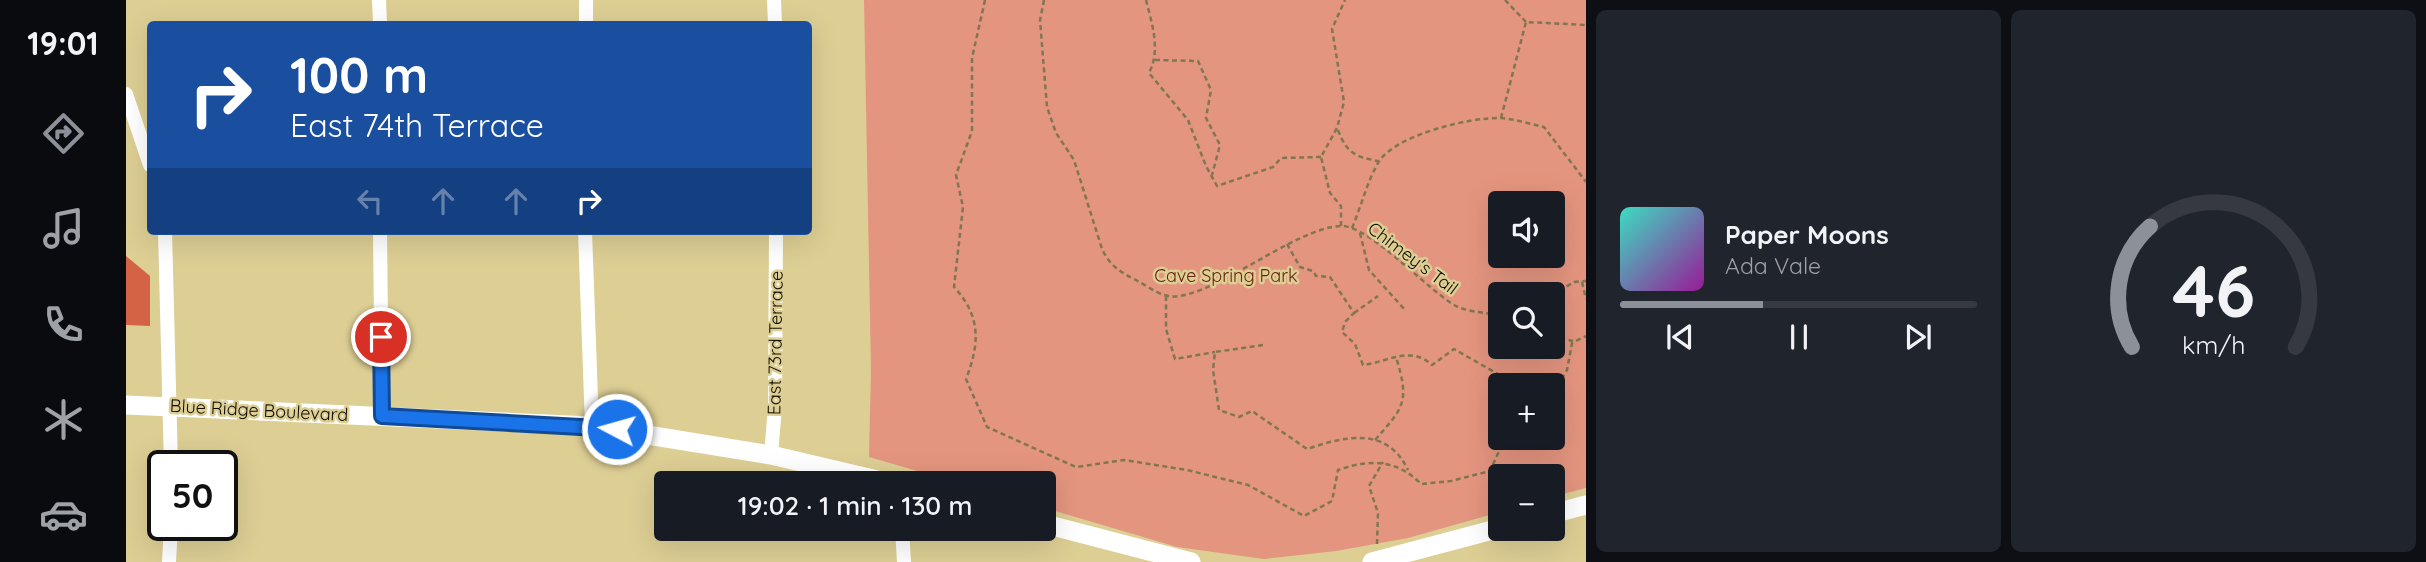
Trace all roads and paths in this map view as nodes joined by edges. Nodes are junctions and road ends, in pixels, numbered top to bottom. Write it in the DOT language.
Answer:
graph roads {
  1 [pos="379,0"];
  2 [pos="586,0"];
  3 [pos="775,0"];
  4 [pos="985,0"];
  5 [pos="1044,0"];
  6 [pos="1146,0"];
  7 [pos="1345,0"];
  8 [pos="1505,0"];
  9 [pos="380,21"];
  10 [pos="586,21"];
  11 [pos="775,21"];
  12 [pos="1526,22"];
  13 [pos="1586,25"];
  14 [pos="1156,60"];
  15 [pos="126,93"];
  16 [pos="1501,118"];
  17 [pos="1337,128"];
  18 [pos="147,156"];
  19 [pos="1321,157"];
  20 [pos="1378,161"];
  21 [pos="1212,177"];
  22 [pos="1586,182"];
  23 [pos="1341,226"];
  24 [pos="1352,228"];
  25 [pos="1360,233"];
  26 [pos="166,235"];
  27 [pos="380,235"];
  28 [pos="585,235"];
  29 [pos="776,235"];
  30 [pos="1287,244"];
  31 [pos="1584,281"];
  32 [pos="1565,287"];
  33 [pos="1166,296"];
  34 [pos="1378,296"];
  35 [pos="1586,299"];
  36 [pos="1406,311"];
  37 [pos="1488,312"];
  38 [pos="1354,313"];
  39 [pos="1586,338"];
  40 [pos="1565,339"];
  41 [pos="1575,342"];
  42 [pos="1263,345"];
  43 [pos="1214,352"];
  44 [pos="1396,357"];
  45 [pos="1496,373"];
  46 [pos="1565,373"];
  47 [pos="126,405"];
  48 [pos="170,406"];
  49 [pos="382,416"];
  50 [pos="592,426"];
  51 [pos="1375,440"];
  52 [pos="171,450"];
  53 [pos="1499,450"];
  54 [pos="771,455"];
  55 [pos="1383,461"];
  56 [pos="1408,470"];
  57 [pos="839,471"];
  58 [pos="1586,505"];
  59 [pos="1565,511"];
  60 [pos="1056,527"];
  61 [pos="1488,531"];
  62 [pos="170,541"];
  63 [pos="903,541"];
  64 [pos="1179,561"];
  65 [pos="169,562"];
  66 [pos="904,562"];
  67 [pos="1375,562"];
  1 -- 9 [label="street"];
  2 -- 10 [label="street"];
  3 -- 11 [label="street"];
  4 -- 55 [label="path"];
  5 -- 33 [label="path"];
  6 -- 14 [label="path"];
  7 -- 17 [label="path"];
  8 -- 12 [label="path"];
  12 -- 13 [label="path"];
  12 -- 16 [label="path"];
  14 -- 21 [label="path"];
  14 -- 21 [label="path"];
  15 -- 18 [label="street"];
  16 -- 20 [label="path"];
  16 -- 22 [label="path"];
  17 -- 19 [label="path"];
  17 -- 20 [label="path"];
  19 -- 21 [label="path"];
  19 -- 23 [label="path"];
  20 -- 24 [label="path"];
  23 -- 24 [label="path, Chimey's Tail"];
  23 -- 30 [label="path, Chimey's Tail"];
  24 -- 25 [label="path, Chimey's Tail"];
  25 -- 36 [label="path"];
  25 -- 37 [label="path, Chimey's Tail"];
  26 -- 48 [label="street"];
  27 -- 49 [label="street"];
  28 -- 50 [label="street"];
  29 -- 54 [label="street, East 73rd Terrace"];
  30 -- 33 [label="path, Chimey's Tail"];
  30 -- 38 [label="path"];
  31 -- 32 [label="path"];
  31 -- 35 [label="path"];
  33 -- 43 [label="path"];
  34 -- 38 [label="path"];
  38 -- 44 [label="path"];
  39 -- 41 [label="path"];
  40 -- 41 [label="path"];
  41 -- 46 [label="path"];
  42 -- 43 [label="path"];
  43 -- 51 [label="path"];
  44 -- 45 [label="path"];
  44 -- 51 [label="path"];
  47 -- 48 [label="main road, Blue Ridge Boulevard"];
  48 -- 49 [label="main road, Blue Ridge Boulevard"];
  48 -- 52 [label="street"];
  49 -- 50 [label="main road, Blue Ridge Boulevard"];
  50 -- 54 [label="main road, Blue Ridge Boulevard"];
  51 -- 56 [label="path"];
  53 -- 56 [label="path"];
  54 -- 57 [label="main road, Blue Ridge Boulevard"];
  55 -- 56 [label="path"];
  55 -- 67 [label="path"];
  58 -- 59 [label="main road"];
  60 -- 64 [label="main road"];
  61 -- 67 [label="main road"];
  62 -- 65 [label="street"];
  63 -- 66 [label="street"];
}
